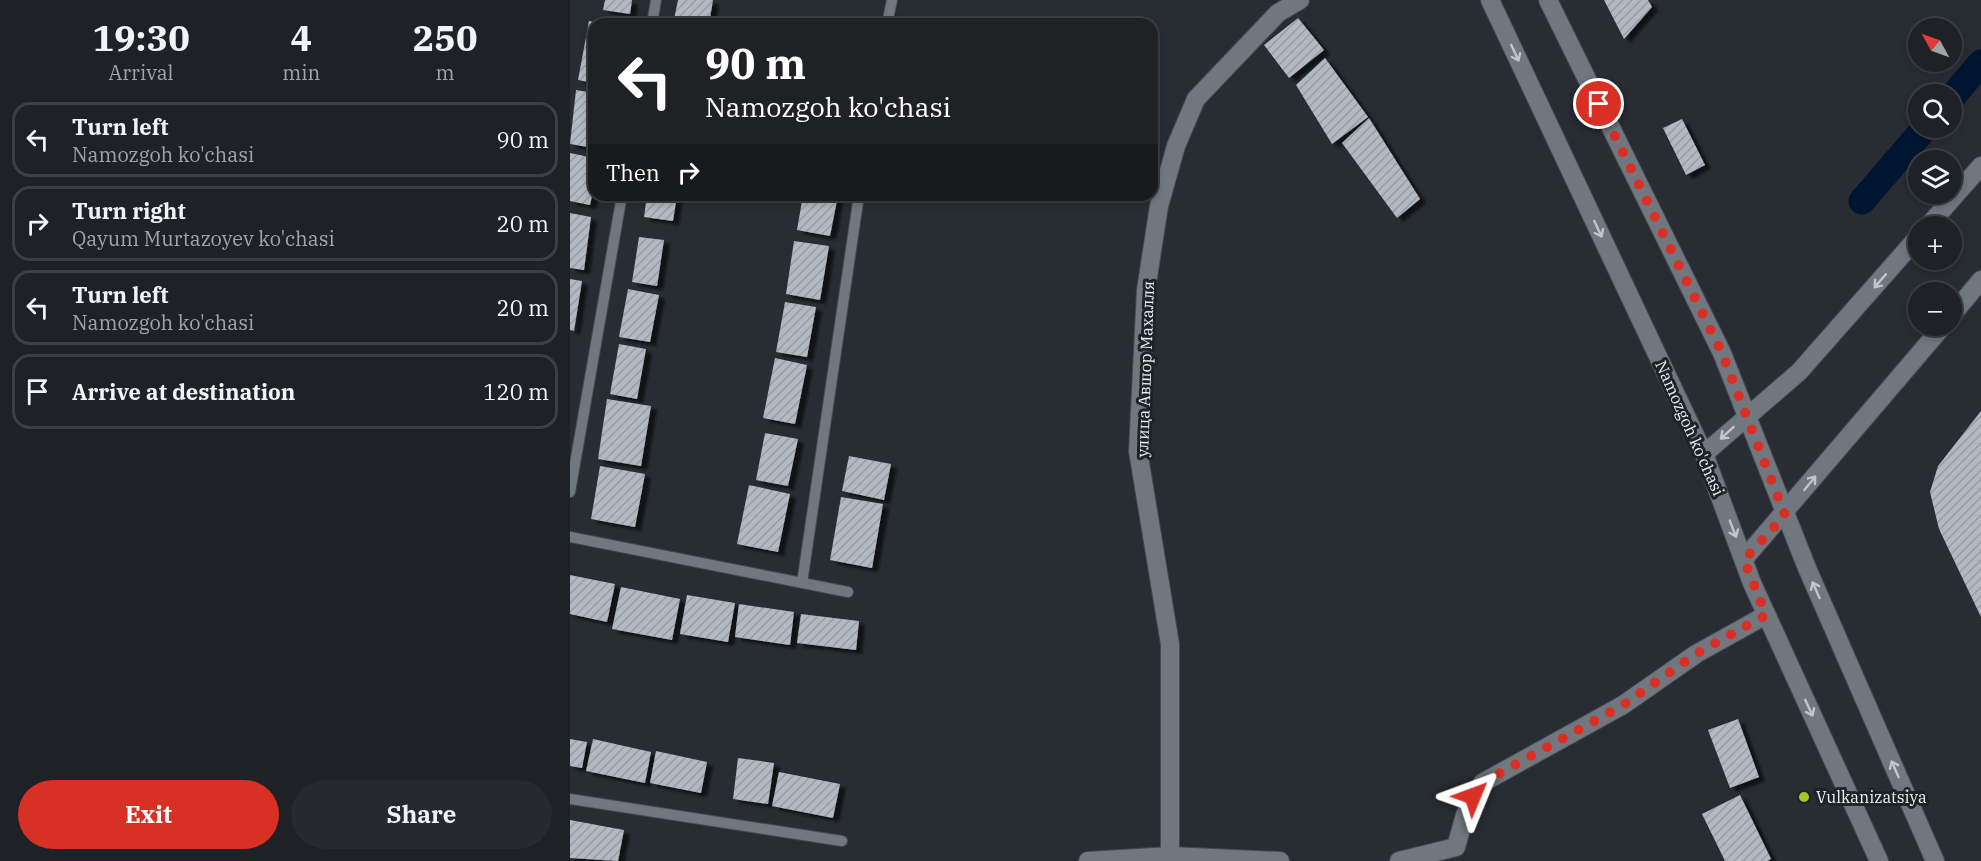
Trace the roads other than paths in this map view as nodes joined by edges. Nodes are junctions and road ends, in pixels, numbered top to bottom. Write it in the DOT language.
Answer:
graph roads {
  1 [pos="656,0"];
  2 [pos="892,0"];
  3 [pos="1300,0"];
  4 [pos="1490,0"];
  5 [pos="1548,0"];
  6 [pos="653,18"];
  7 [pos="888,18"];
  8 [pos="1981,166"];
  9 [pos="621,201"];
  10 [pos="858,201"];
  11 [pos="1937,216"];
  12 [pos="1908,248"];
  13 [pos="1981,280"];
  14 [pos="1962,303"];
  15 [pos="1935,336"];
  16 [pos="1746,416"];
  17 [pos="1704,454"];
  18 [pos="570,492"];
  19 [pos="1785,515"];
  20 [pos="570,537"];
  21 [pos="1744,560"];
  22 [pos="802,583"];
  23 [pos="848,592"];
  24 [pos="1766,615"];
  25 [pos="570,799"];
  26 [pos="842,841"];
  27 [pos="1170,858"];
  28 [pos="1088,861"];
  29 [pos="1280,861"];
  30 [pos="1399,861"];
  31 [pos="1879,861"];
  32 [pos="1935,861"];
  1 -- 6 [label="lane"];
  2 -- 7 [label="lane"];
  3 -- 27 [label="street, улица Авшор Махалля"];
  4 -- 17 [label="street, Namozgoh ko'chasi, one-way"];
  5 -- 16 [label="street"];
  8 -- 11 [label="street"];
  9 -- 18 [label="lane"];
  10 -- 22 [label="lane"];
  12 -- 16 [label="street, one-way"];
  13 -- 14 [label="street"];
  19 -- 15 [label="street, one-way"];
  16 -- 17 [label="street, one-way"];
  16 -- 19 [label="street"];
  17 -- 21 [label="street, Namozgoh ko'chasi, one-way"];
  19 -- 21 [label="street"];
  32 -- 19 [label="street, one-way"];
  20 -- 22 [label="lane"];
  21 -- 24 [label="street, Namozgoh ko'chasi"];
  22 -- 23 [label="lane"];
  24 -- 30 [label="street"];
  24 -- 31 [label="street, Namozgoh ko'chasi, one-way"];
  25 -- 26 [label="lane"];
  27 -- 28 [label="street"];
  27 -- 29 [label="street"];
}
